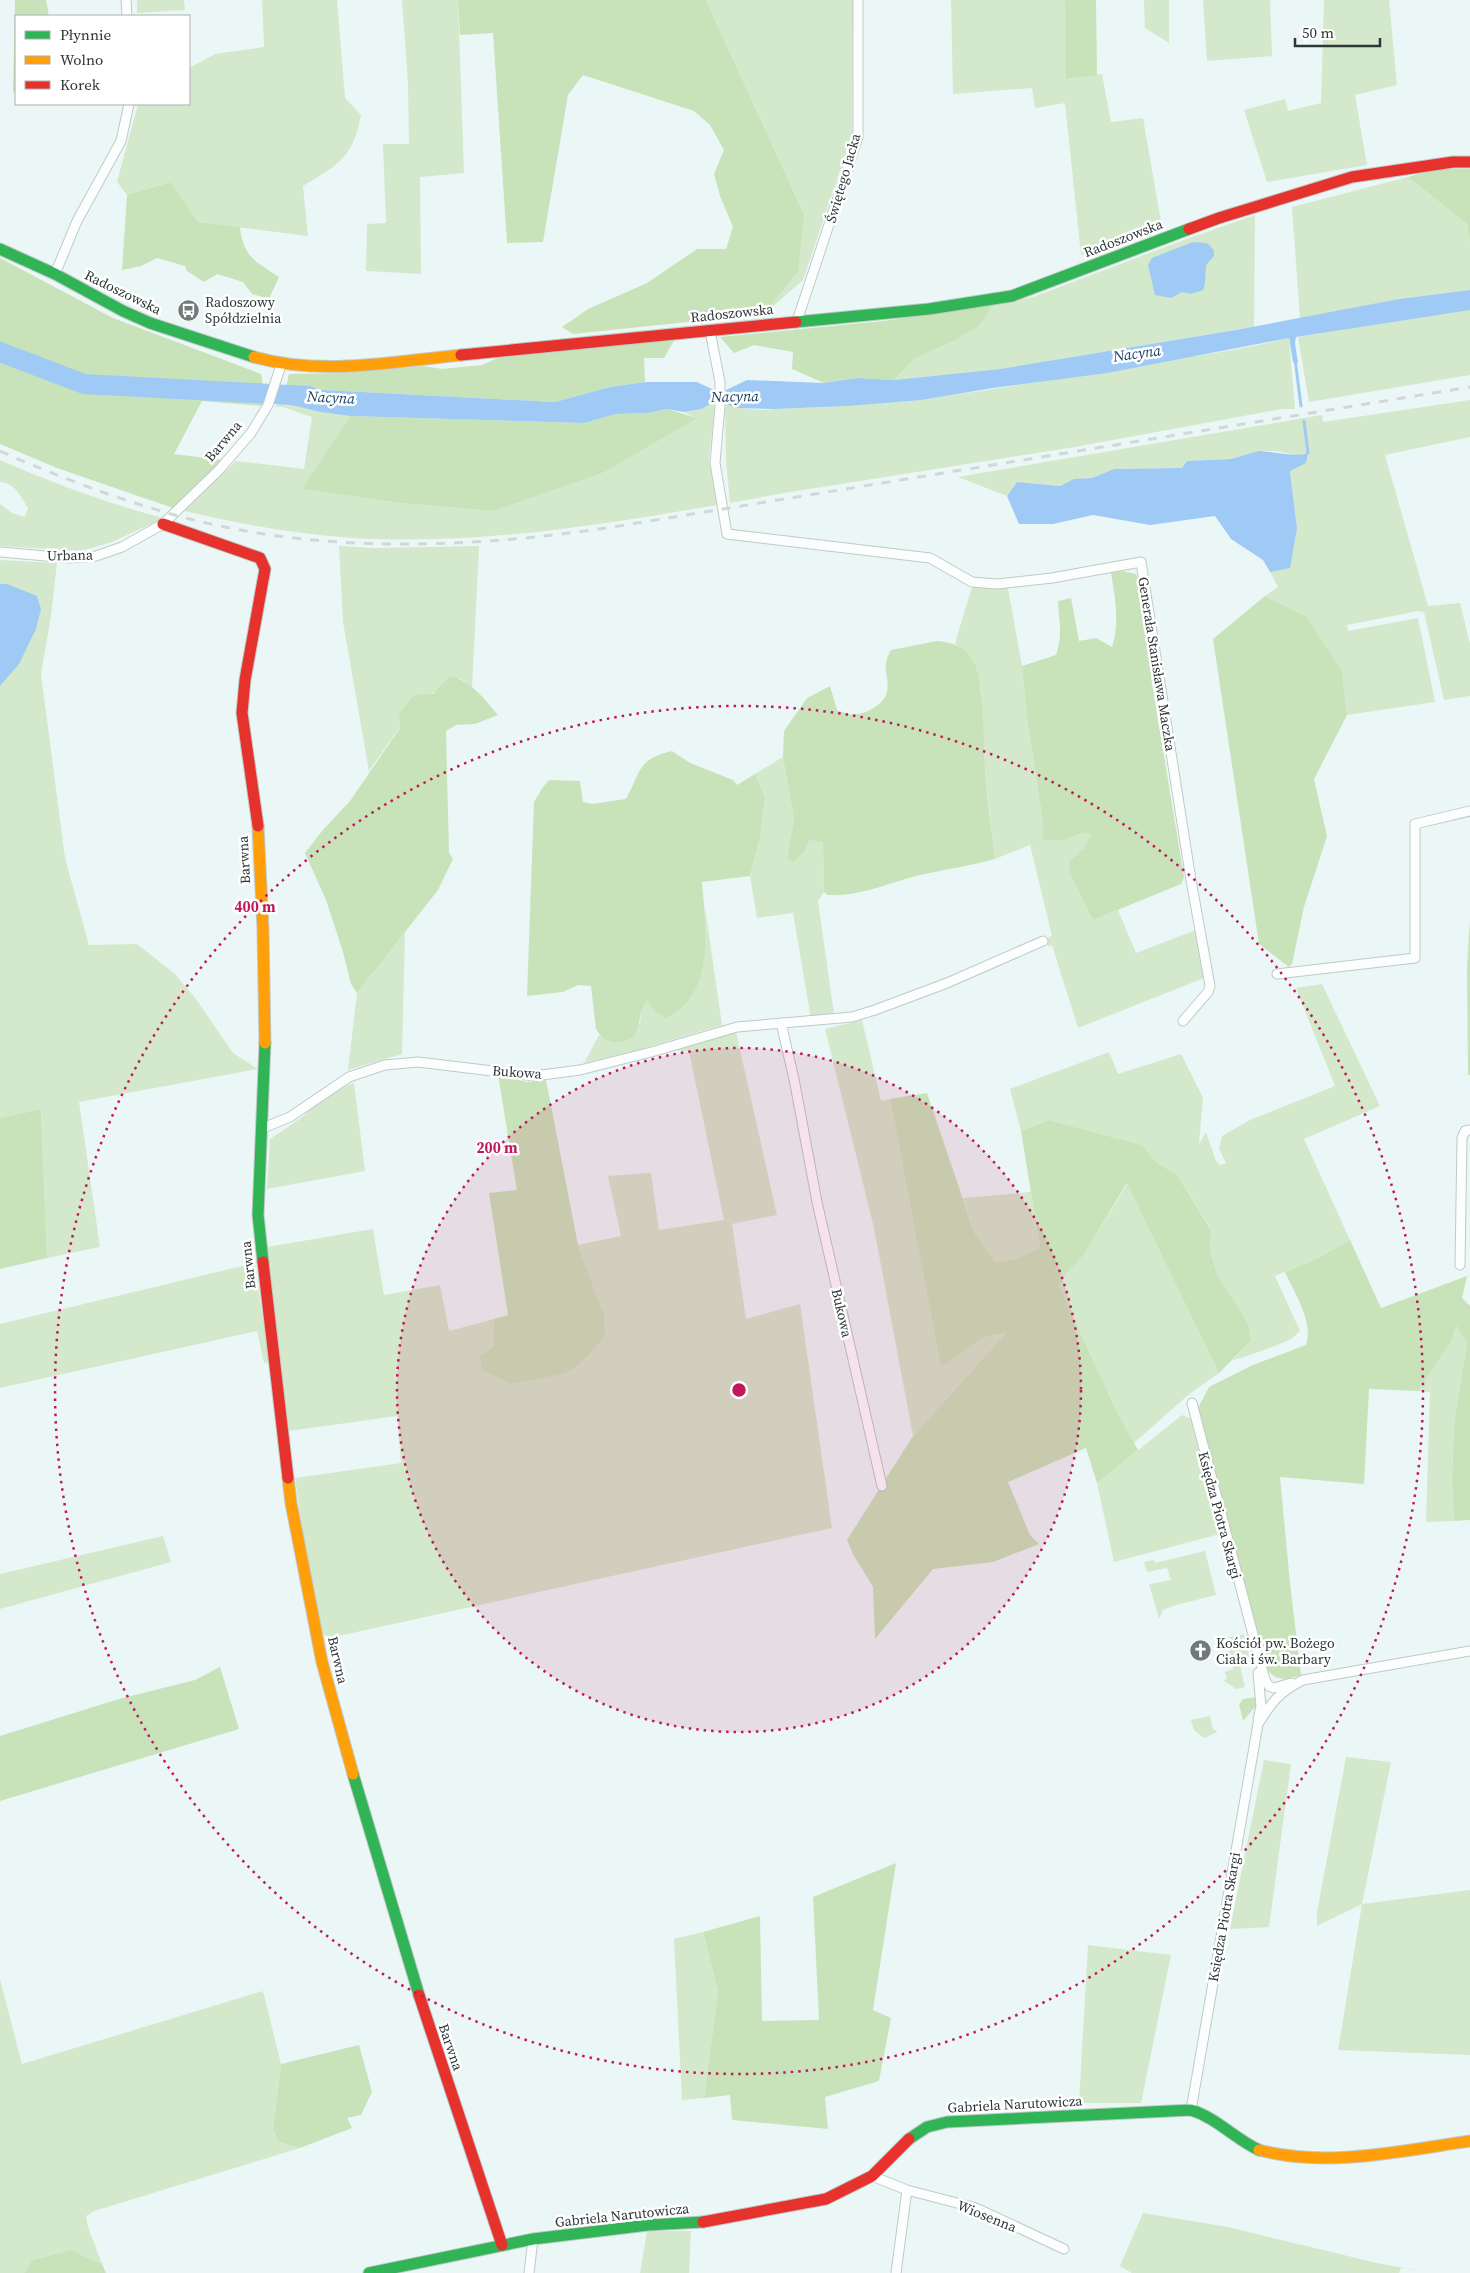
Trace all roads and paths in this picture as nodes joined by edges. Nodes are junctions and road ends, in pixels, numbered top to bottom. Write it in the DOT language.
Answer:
graph roads {
  1 [pos="126,0"];
  2 [pos="858,0"];
  3 [pos="127,15"];
  4 [pos="129,105"];
  5 [pos="1470,162"];
  6 [pos="0,249"];
  7 [pos="55,274"];
  8 [pos="798,321"];
  9 [pos="710,331"];
  10 [pos="280,366"];
  11 [pos="163,524"];
  12 [pos="0,552"];
  13 [pos="1470,811"];
  14 [pos="1044,941"];
  15 [pos="1277,974"];
  16 [pos="1183,1021"];
  17 [pos="781,1023"];
  18 [pos="263,1128"];
  19 [pos="1470,1130"];
  20 [pos="1460,1264"];
  21 [pos="1192,1404"];
  22 [pos="882,1486"];
  23 [pos="1470,1651"];
  24 [pos="1257,1655"];
  25 [pos="1304,1680"];
  26 [pos="1258,1724"];
  27 [pos="1191,2110"];
  28 [pos="1470,2142"];
  29 [pos="872,2176"];
  30 [pos="907,2190"];
  31 [pos="533,2239"];
  32 [pos="502,2246"];
  33 [pos="1064,2250"];
  34 [pos="369,2273"];
  35 [pos="529,2273"];
  36 [pos="896,2273"];
  1 -- 3 [label="street"];
  2 -- 8 [label="street, Świętego Jacka"];
  4 -- 7 [label="street"];
  5 -- 8 [label="street, Radoszowska"];
  6 -- 7 [label="street, Radoszowska"];
  7 -- 10 [label="street, Radoszowska"];
  8 -- 9 [label="street, Radoszowska"];
  9 -- 10 [label="street, Radoszowska"];
  9 -- 16 [label="street, Generała Stanisława Maczka"];
  10 -- 11 [label="street, Barwna"];
  11 -- 12 [label="street, Urbana"];
  11 -- 18 [label="street, Barwna"];
  13 -- 15 [label="street"];
  14 -- 17 [label="street, Bukowa"];
  17 -- 18 [label="street, Bukowa"];
  17 -- 22 [label="street, Bukowa"];
  18 -- 32 [label="street, Barwna"];
  19 -- 20 [label="street"];
  21 -- 24 [label="street, Księdza Piotra Skargi"];
  23 -- 25 [label="street, Księdza Piotra Skargi"];
  24 -- 25 [label="street, Księdza Piotra Skargi"];
  24 -- 26 [label="street, Księdza Piotra Skargi"];
  25 -- 26 [label="street, Księdza Piotra Skargi"];
  26 -- 27 [label="street, Księdza Piotra Skargi"];
  27 -- 28 [label="street, Gabriela Narutowicza"];
  27 -- 29 [label="street, Gabriela Narutowicza"];
  29 -- 30 [label="street, Wiosenna"];
  29 -- 31 [label="street, Gabriela Narutowicza"];
  30 -- 33 [label="street, Wiosenna"];
  30 -- 36 [label="street"];
  31 -- 32 [label="street, Gabriela Narutowicza"];
  31 -- 35 [label="street"];
  32 -- 34 [label="street, Gabriela Narutowicza"];
}
